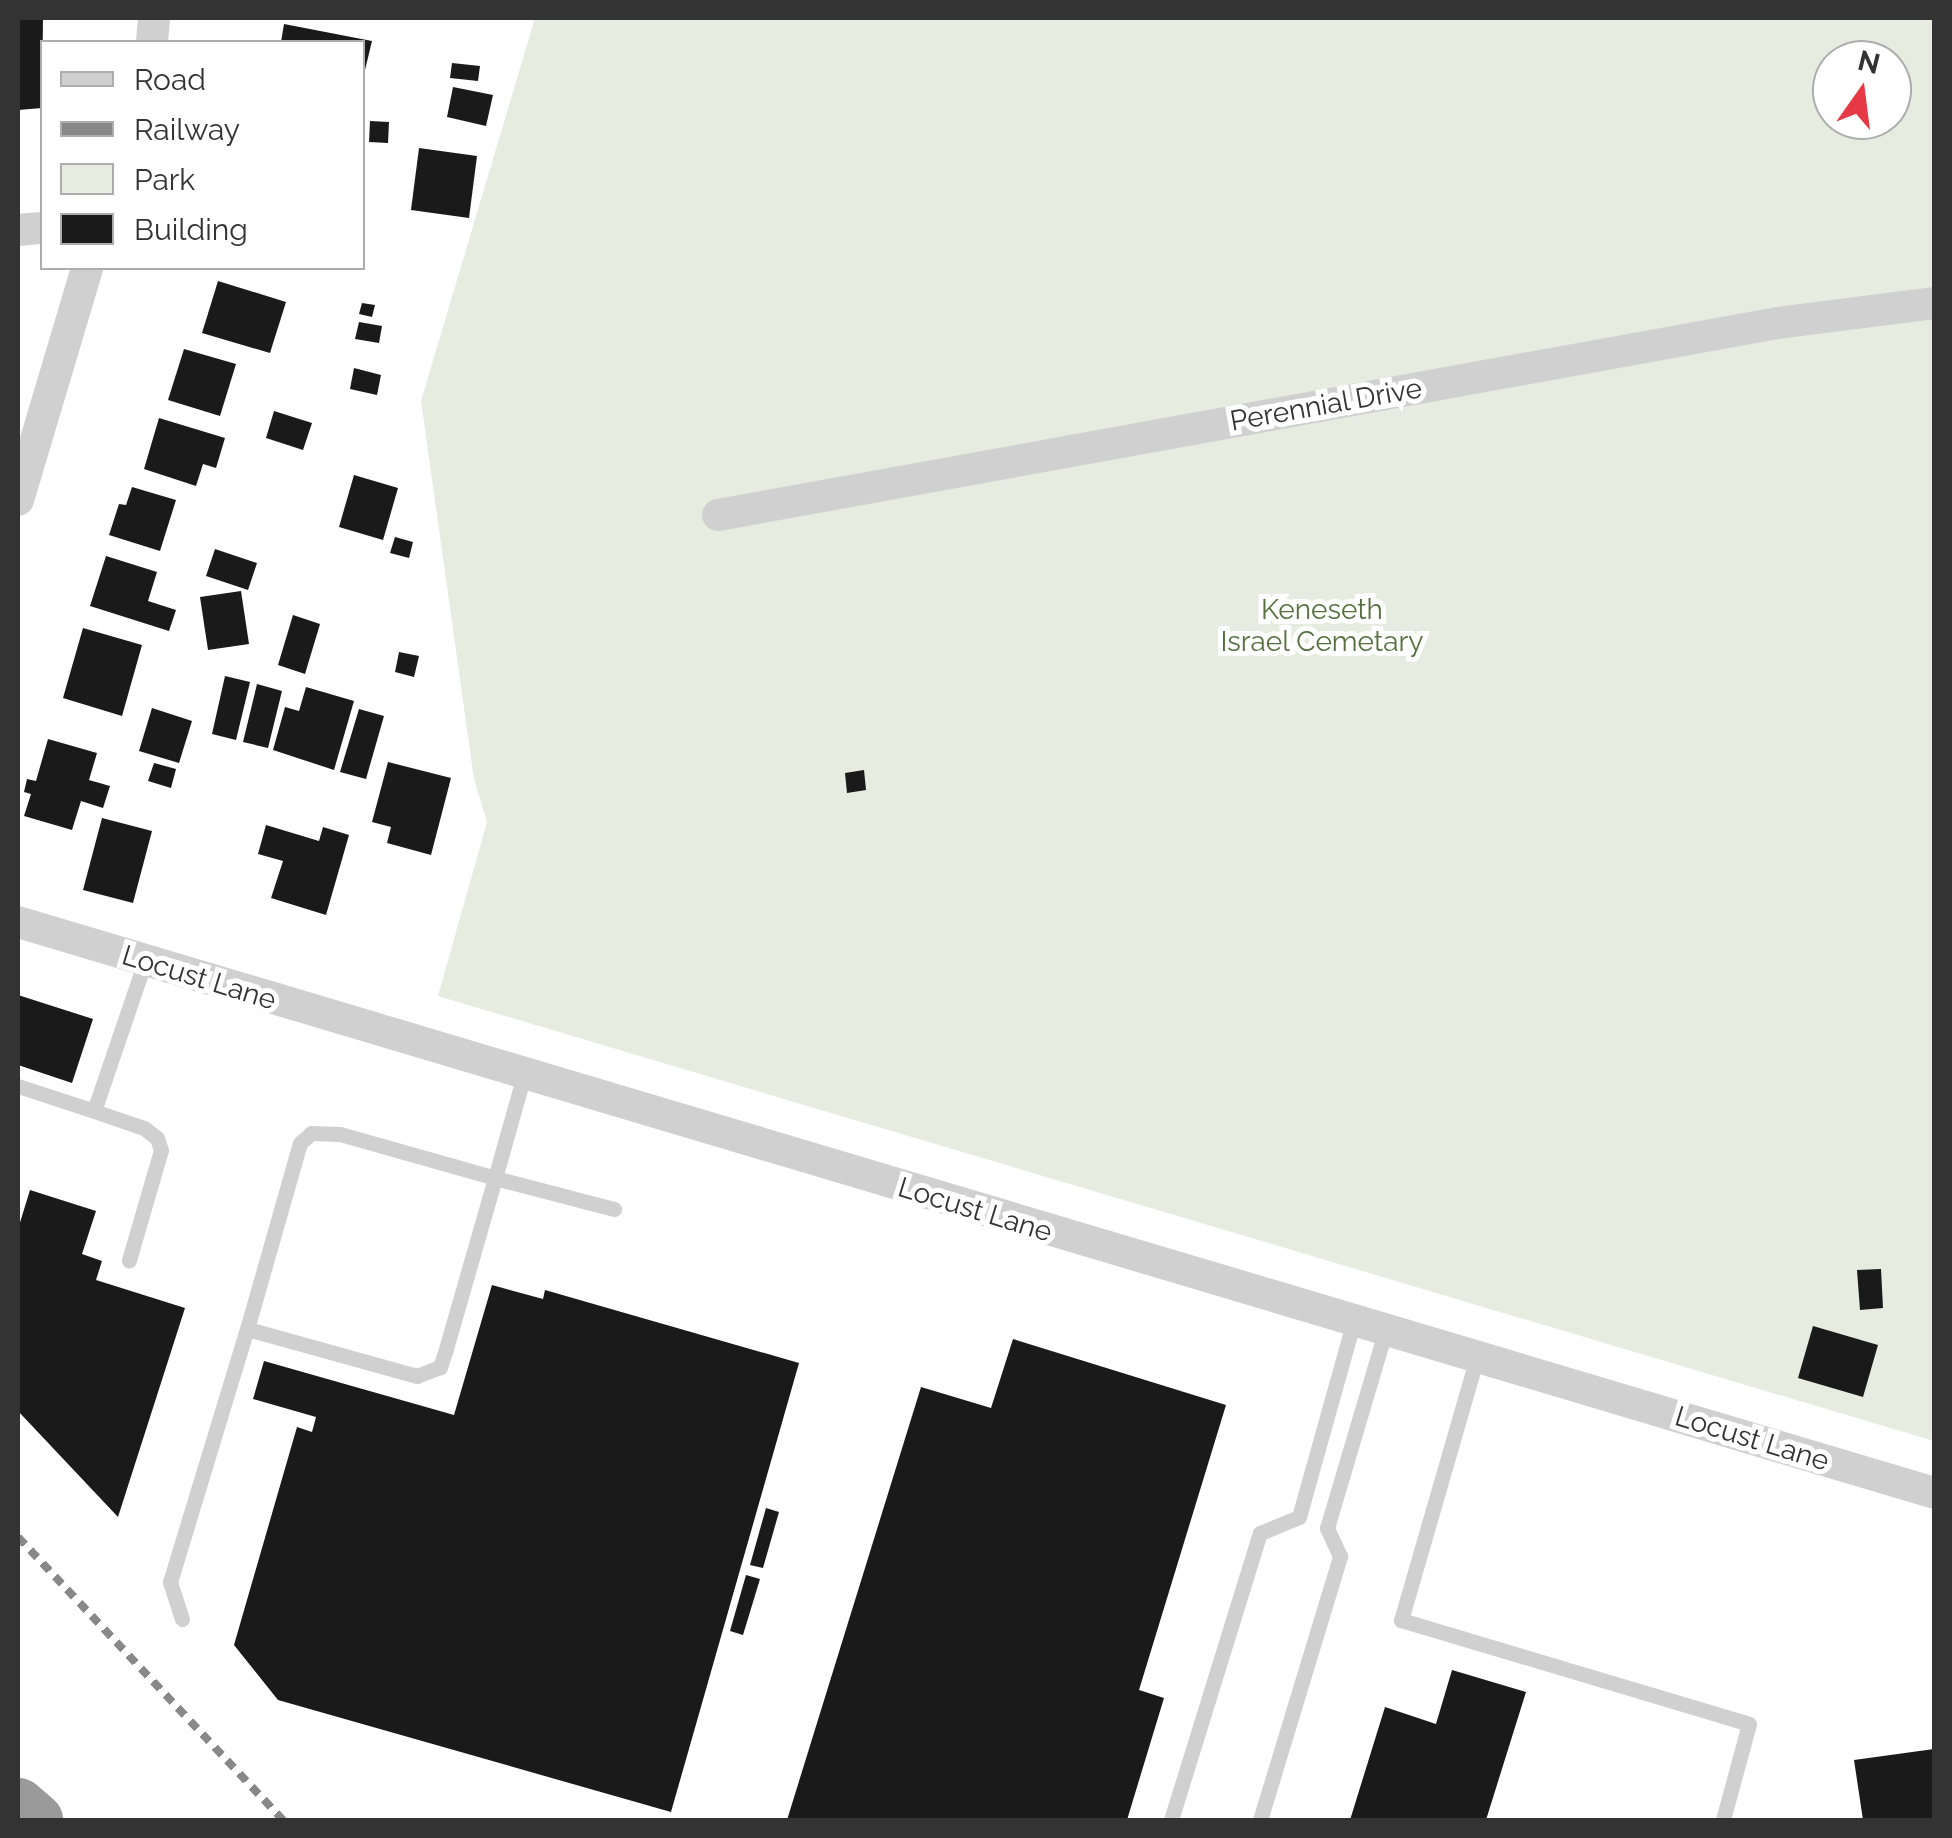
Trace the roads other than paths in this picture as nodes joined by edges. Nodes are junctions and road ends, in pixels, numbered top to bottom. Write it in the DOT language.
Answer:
graph roads {
  1 [pos="86,270"];
  2 [pos="1934,303"];
  3 [pos="18,500"];
  4 [pos="718,515"];
  5 [pos="18,922"];
  6 [pos="145,962"];
  7 [pos="524,1075"];
  8 [pos="18,1086"];
  9 [pos="94,1112"];
  10 [pos="494,1178"];
  11 [pos="614,1210"];
  12 [pos="129,1260"];
  13 [pos="1369,1327"];
  14 [pos="247,1329"];
  15 [pos="1476,1357"];
  16 [pos="1934,1493"];
  17 [pos="182,1618"];
  18 [pos="18,1806"];
  19 [pos="34,1820"];
  20 [pos="1171,1820"];
  21 [pos="1260,1820"];
  22 [pos="1723,1820"];
  1 -- 3 [label="street"];
  2 -- 4 [label="street, Perennial Drive"];
  5 -- 6 [label="street, Locust Lane"];
  6 -- 7 [label="street, Locust Lane"];
  6 -- 9 [label="lane"];
  7 -- 10 [label="lane"];
  7 -- 13 [label="street, Locust Lane"];
  8 -- 9 [label="lane"];
  9 -- 12 [label="lane"];
  10 -- 11 [label="lane"];
  10 -- 14 [label="lane"];
  10 -- 14 [label="lane"];
  13 -- 15 [label="street, Locust Lane"];
  13 -- 20 [label="lane"];
  13 -- 21 [label="lane"];
  14 -- 17 [label="lane"];
  15 -- 16 [label="street, Locust Lane"];
  15 -- 22 [label="lane"];
  18 -- 19 [label="highway"];
}
